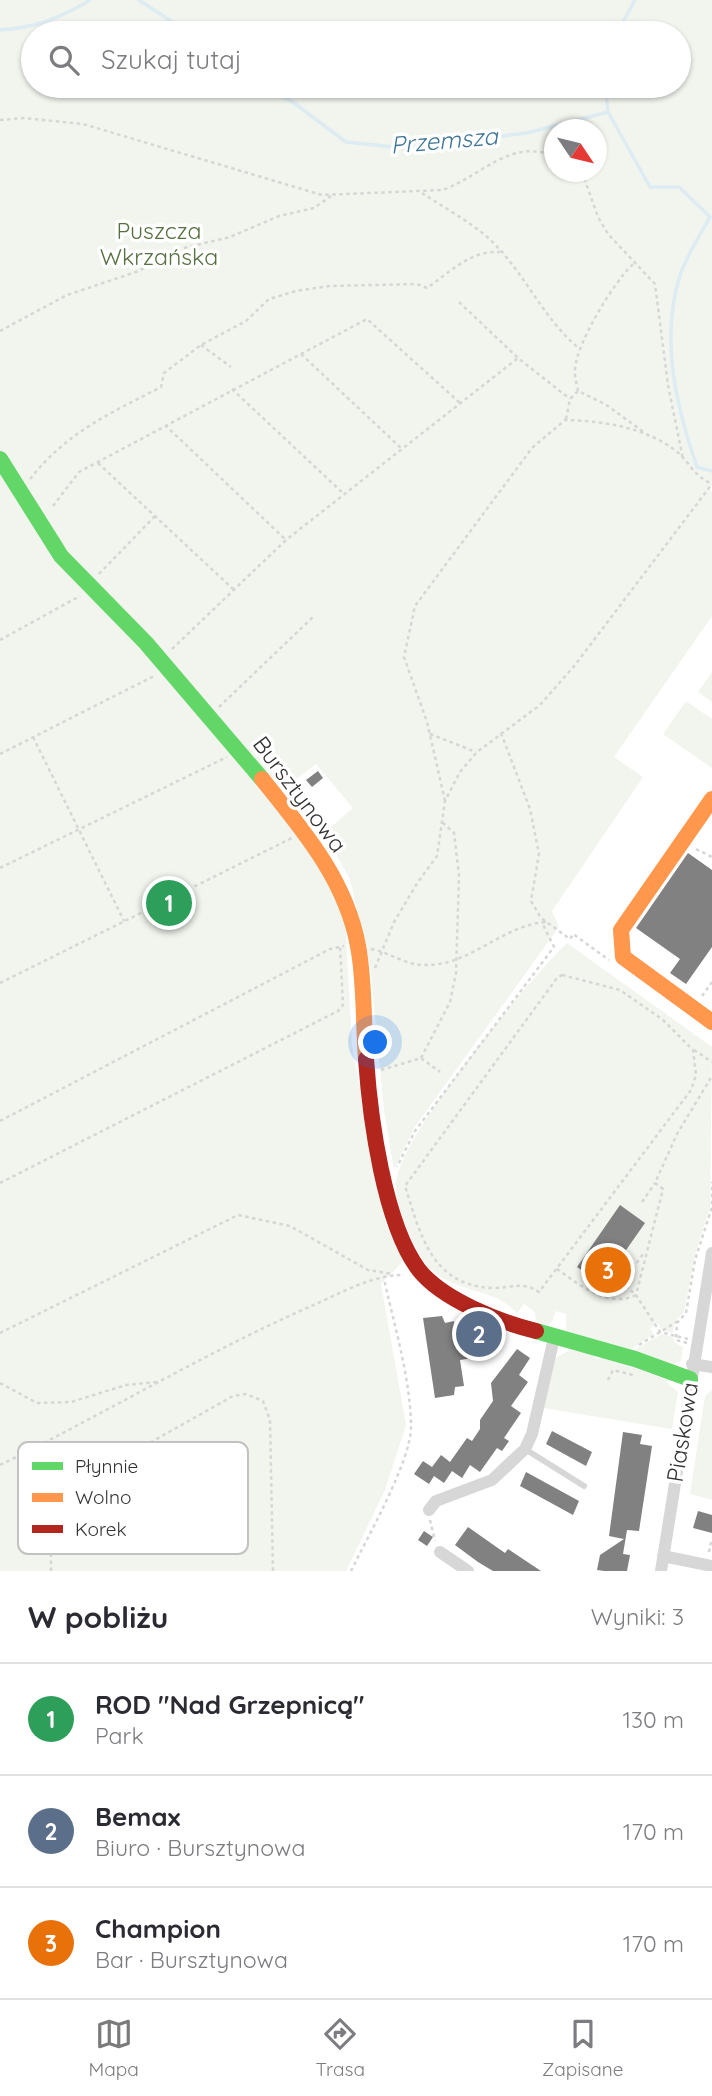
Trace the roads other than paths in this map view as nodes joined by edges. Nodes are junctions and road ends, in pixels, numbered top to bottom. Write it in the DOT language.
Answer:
graph roads {
  1 [pos="0,459"];
  2 [pos="712,799"];
  3 [pos="712,1022"];
  4 [pos="712,1253"];
  5 [pos="554,1339"];
  6 [pos="712,1367"];
  7 [pos="691,1371"];
  8 [pos="525,1449"];
  9 [pos="584,1486"];
  10 [pos="429,1510"];
  11 [pos="440,1552"];
  12 [pos="663,1556"];
  13 [pos="710,1560"];
  14 [pos="468,1571"];
  15 [pos="661,1571"];
  1 -- 5 [label="street, Bursztynowa"];
  2 -- 3 [label="street"];
  4 -- 7 [label="street, Piaskowa"];
  5 -- 7 [label="street, Bursztynowa"];
  5 -- 8 [label="street"];
  6 -- 7 [label="street"];
  7 -- 12 [label="street, Piaskowa"];
  8 -- 9 [label="lane"];
  8 -- 10 [label="street"];
  11 -- 14 [label="street"];
  12 -- 13 [label="street"];
  12 -- 15 [label="street, Piaskowa"];
}
